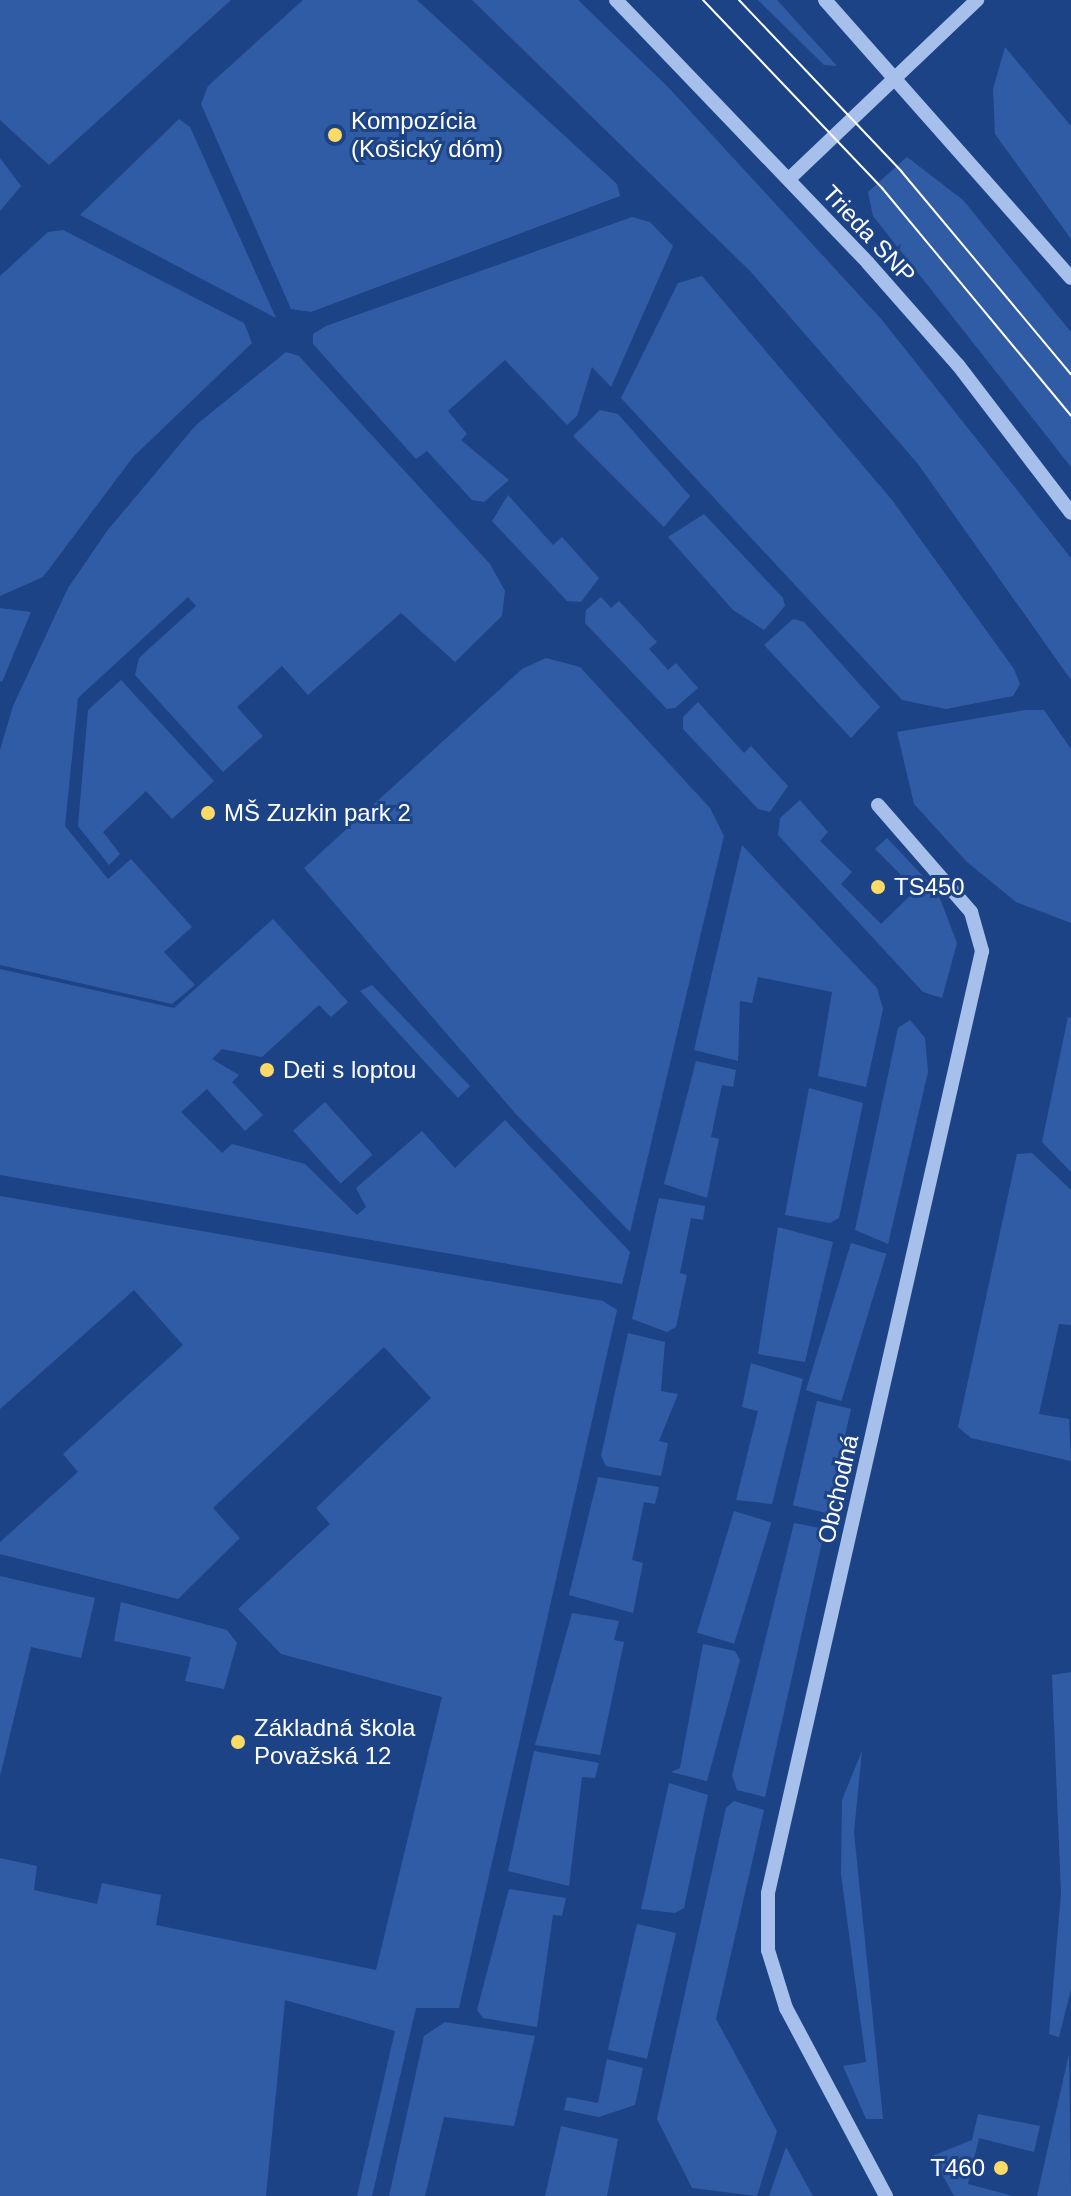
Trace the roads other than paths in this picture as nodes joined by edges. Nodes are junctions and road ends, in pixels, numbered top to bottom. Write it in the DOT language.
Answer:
graph roads {
  1 [pos="616,0"];
  2 [pos="825,0"];
  3 [pos="977,0"];
  4 [pos="899,76"];
  5 [pos="789,179"];
  6 [pos="1071,278"];
  7 [pos="1071,513"];
  8 [pos="878,805"];
  9 [pos="886,2196"];
  1 -- 5 [label="street, Trieda SNP"];
  2 -- 4 [label="street"];
  3 -- 4 [label="street"];
  4 -- 5 [label="street"];
  4 -- 6 [label="street"];
  5 -- 7 [label="street, Trieda SNP"];
  8 -- 9 [label="street, Obchodná"];
}
